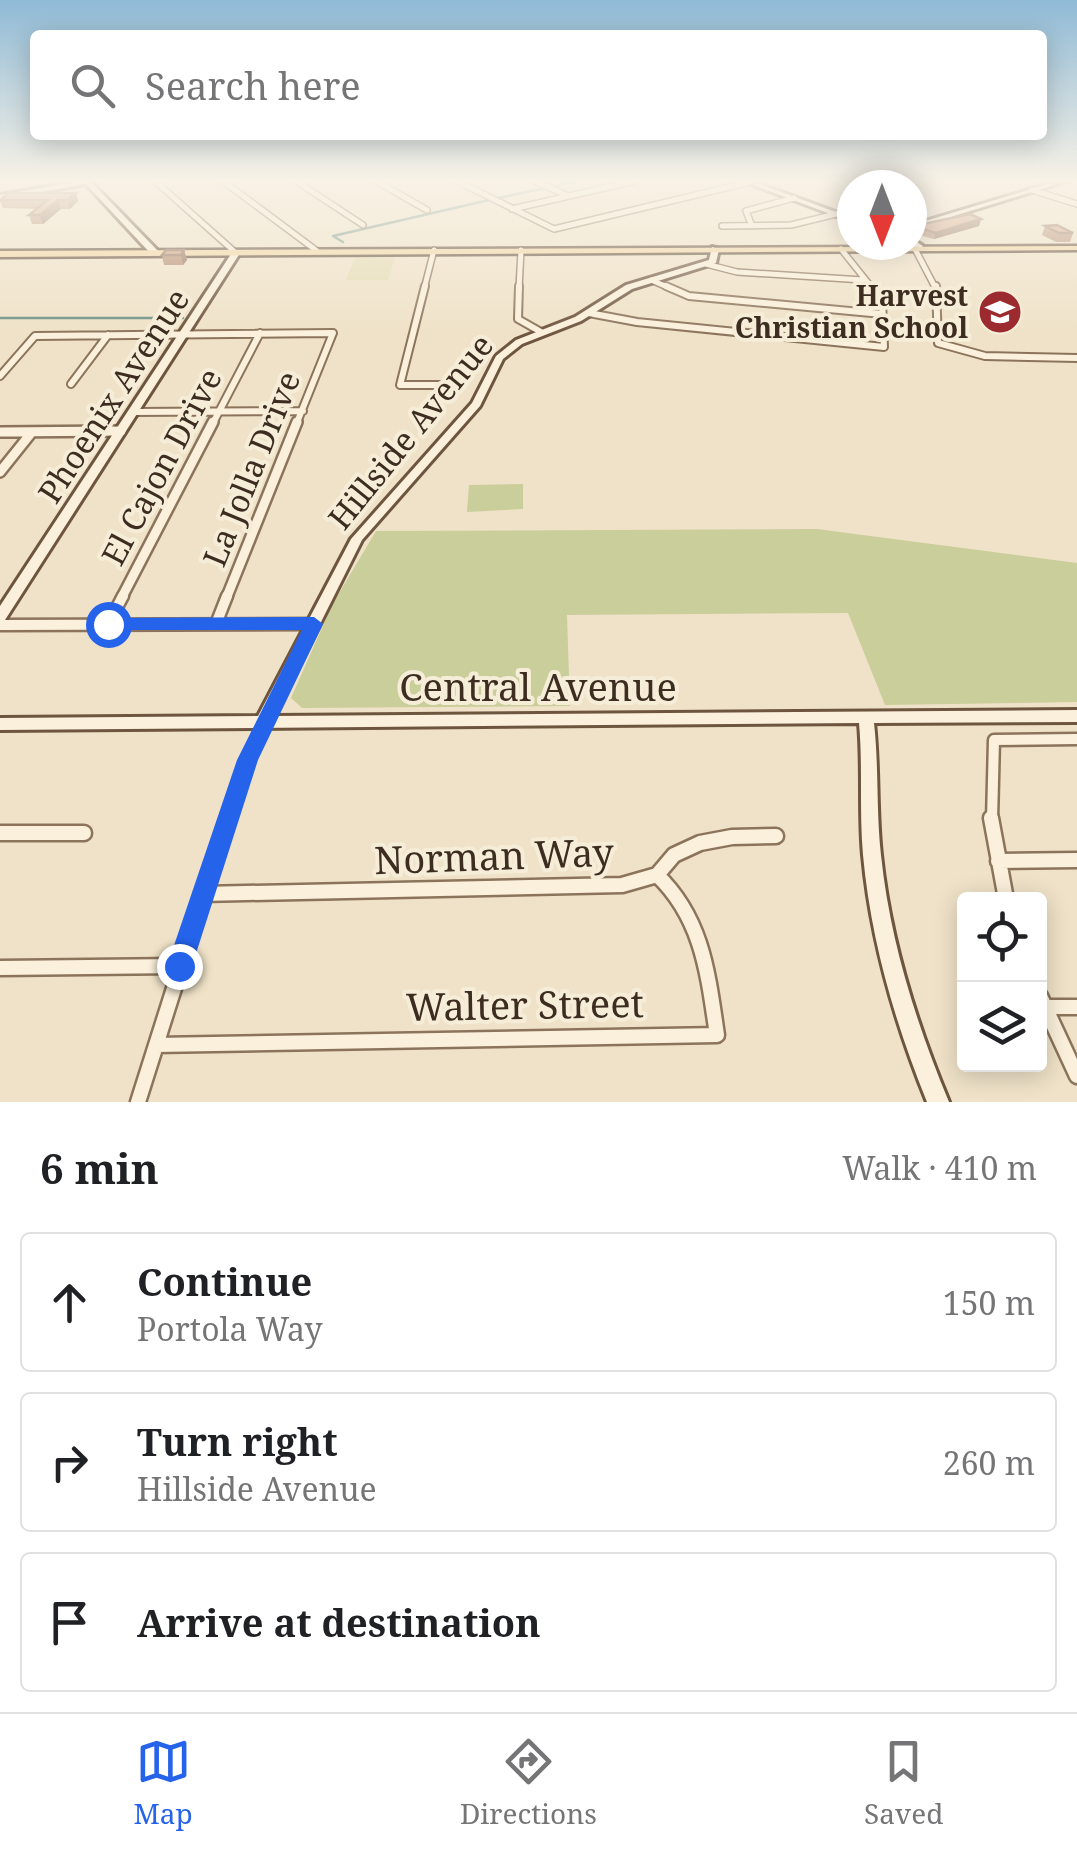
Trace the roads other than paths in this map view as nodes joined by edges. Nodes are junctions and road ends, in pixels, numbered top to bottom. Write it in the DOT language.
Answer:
graph roads {
  1 [pos="136,232"];
  2 [pos="214,232"];
  3 [pos="292,232"];
  4 [pos="927,245"];
  5 [pos="1077,248"];
  6 [pos="715,249"];
  7 [pos="837,249"];
  8 [pos="152,250"];
  9 [pos="434,250"];
  10 [pos="521,250"];
  11 [pos="235,251"];
  12 [pos="317,251"];
  13 [pos="0,252"];
  14 [pos="849,260"];
  15 [pos="921,260"];
  16 [pos="706,264"];
  17 [pos="651,280"];
  18 [pos="863,280"];
  19 [pos="589,313"];
  20 [pos="882,314"];
  21 [pos="540,332"];
  22 [pos="260,333"];
  23 [pos="186,334"];
  24 [pos="108,335"];
  25 [pos="36,336"];
  26 [pos="1077,358"];
  27 [pos="0,360"];
  28 [pos="14,360"];
  29 [pos="0,376"];
  30 [pos="71,384"];
  31 [pos="451,385"];
  32 [pos="304,411"];
  33 [pos="134,412"];
  34 [pos="219,412"];
  35 [pos="121,431"];
  36 [pos="0,432"];
  37 [pos="32,432"];
  38 [pos="0,472"];
  39 [pos="0,617"];
  40 [pos="108,624"];
  41 [pos="216,624"];
  42 [pos="314,624"];
  43 [pos="0,625"];
  44 [pos="1077,716"];
  45 [pos="866,718"];
  46 [pos="263,722"];
  47 [pos="0,724"];
  48 [pos="1077,738"];
  49 [pos="994,740"];
  50 [pos="84,833"];
  51 [pos="0,834"];
  52 [pos="776,836"];
  53 [pos="1077,860"];
  54 [pos="998,861"];
  55 [pos="658,875"];
  56 [pos="1004,892"];
  57 [pos="202,894"];
  58 [pos="179,966"];
  59 [pos="0,968"];
  60 [pos="1047,1002"];
  61 [pos="1077,1007"];
  62 [pos="1047,1012"];
  63 [pos="156,1044"];
  64 [pos="1077,1076"];
  65 [pos="138,1102"];
  66 [pos="938,1102"];
  1 -- 8 [label="street"];
  2 -- 11 [label="street"];
  3 -- 12 [label="street"];
  4 -- 5 [label="main road"];
  6 -- 7 [label="main road"];
  6 -- 10 [label="main road"];
  6 -- 16 [label="street"];
  8 -- 11 [label="main road"];
  8 -- 13 [label="main road"];
  8 -- 13 [label="main road"];
  9 -- 10 [label="main road"];
  9 -- 12 [label="main road"];
  9 -- 31 [label="street"];
  10 -- 21 [label="street"];
  11 -- 12 [label="main road"];
  11 -- 23 [label="street, Phoenix Avenue"];
  14 -- 18 [label="street"];
  15 -- 26 [label="street"];
  16 -- 17 [label="street, Hillside Avenue"];
  16 -- 18 [label="street"];
  17 -- 19 [label="street, Hillside Avenue"];
  17 -- 20 [label="street"];
  18 -- 20 [label="street"];
  19 -- 20 [label="street"];
  19 -- 21 [label="street, Hillside Avenue"];
  21 -- 42 [label="street, Hillside Avenue"];
  22 -- 23 [label="street"];
  22 -- 32 [label="street, La Jolla Drive"];
  22 -- 34 [label="street, El Cajon Drive"];
  23 -- 24 [label="street"];
  23 -- 33 [label="street, Phoenix Avenue"];
  24 -- 25 [label="street"];
  24 -- 30 [label="street"];
  25 -- 28 [label="street"];
  27 -- 28 [label="street"];
  28 -- 29 [label="street"];
  32 -- 34 [label="street"];
  32 -- 41 [label="street, La Jolla Drive"];
  33 -- 34 [label="street"];
  33 -- 35 [label="street, Phoenix Avenue"];
  34 -- 40 [label="street, El Cajon Drive"];
  35 -- 37 [label="street"];
  35 -- 39 [label="street, Phoenix Avenue"];
  36 -- 37 [label="street"];
  37 -- 38 [label="street"];
  40 -- 41 [label="street"];
  40 -- 43 [label="street"];
  41 -- 42 [label="street"];
  42 -- 46 [label="street, Hillside Avenue"];
  44 -- 45 [label="street, Central Avenue"];
  45 -- 46 [label="street, Central Avenue"];
  45 -- 66 [label="street"];
  46 -- 47 [label="street, Central Avenue"];
  46 -- 57 [label="street, Hillside Avenue"];
  48 -- 49 [label="street"];
  49 -- 54 [label="street"];
  50 -- 51 [label="street"];
  52 -- 55 [label="street, Norman Way"];
  53 -- 54 [label="street"];
  54 -- 56 [label="street"];
  55 -- 57 [label="street, Norman Way"];
  55 -- 63 [label="street, Walter Street"];
  57 -- 58 [label="street, Hillside Avenue"];
  58 -- 59 [label="street"];
  58 -- 63 [label="street, Hillside Avenue"];
  60 -- 61 [label="street"];
  62 -- 64 [label="street"];
  63 -- 65 [label="street, Hillside Avenue"];
}
